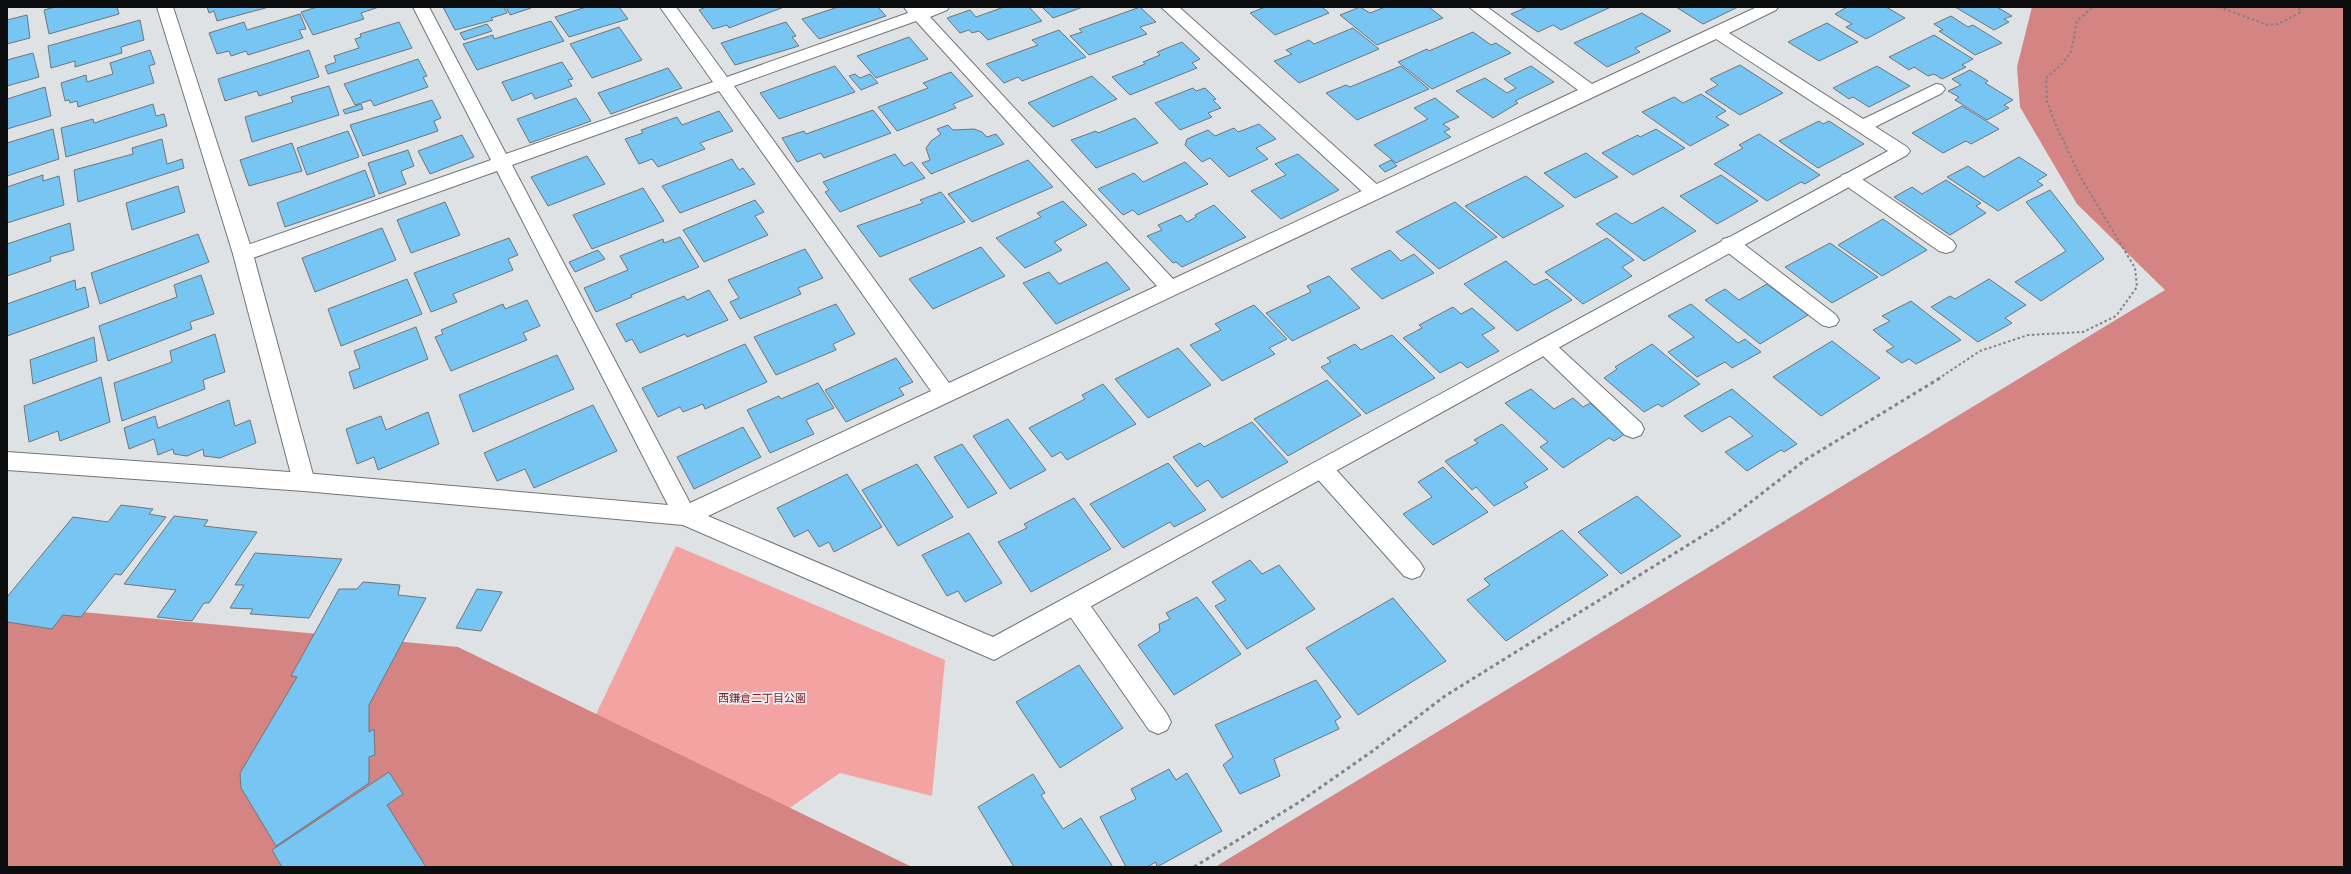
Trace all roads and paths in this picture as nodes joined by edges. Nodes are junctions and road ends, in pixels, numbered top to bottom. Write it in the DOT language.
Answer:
graph roads {
  1 [pos="165,7"];
  2 [pos="421,7"];
  3 [pos="668,7"];
  4 [pos="942,7"];
  5 [pos="1170,7"];
  6 [pos="1477,7"];
  7 [pos="1770,7"];
  8 [pos="2094,7"];
  9 [pos="2219,7"];
  10 [pos="2298,7"];
  11 [pos="916,11"];
  12 [pos="1717,32"];
  13 [pos="723,84"];
  14 [pos="1936,89"];
  15 [pos="1591,91"];
  16 [pos="1863,126"];
  17 [pos="501,162"];
  18 [pos="1849,179"];
  19 [pos="1374,192"];
  20 [pos="1730,244"];
  21 [pos="1946,246"];
  22 [pos="243,254"];
  23 [pos="1170,288"];
  24 [pos="1829,320"];
  25 [pos="1545,346"];
  26 [pos="945,394"];
  27 [pos="1633,429"];
  28 [pos="7,461"];
  29 [pos="1322,469"];
  30 [pos="304,482"];
  31 [pos="685,516"];
  32 [pos="1412,569"];
  33 [pos="1076,605"];
  34 [pos="1158,722"];
  35 [pos="1194,867"];
  1 -- 22 [label="street"];
  2 -- 17 [label="street"];
  3 -- 13 [label="street"];
  4 -- 11 [label="street"];
  5 -- 19 [label="street"];
  6 -- 15 [label="street"];
  7 -- 12 [label="street"];
  8 -- 35 [label="path"];
  9 -- 10 [label="path"];
  11 -- 13 [label="street"];
  11 -- 23 [label="street"];
  12 -- 15 [label="street"];
  12 -- 16 [label="street"];
  13 -- 17 [label="street"];
  13 -- 26 [label="street"];
  14 -- 16 [label="street"];
  15 -- 19 [label="street"];
  16 -- 18 [label="street"];
  17 -- 22 [label="street"];
  17 -- 31 [label="street"];
  18 -- 20 [label="street"];
  18 -- 21 [label="street"];
  19 -- 23 [label="street"];
  20 -- 24 [label="street"];
  20 -- 25 [label="street"];
  22 -- 30 [label="street"];
  23 -- 26 [label="street"];
  25 -- 27 [label="street"];
  25 -- 29 [label="street"];
  26 -- 31 [label="street"];
  28 -- 30 [label="street"];
  29 -- 32 [label="street"];
  29 -- 33 [label="street"];
  30 -- 31 [label="street"];
  31 -- 33 [label="street"];
  33 -- 34 [label="street"];
}
